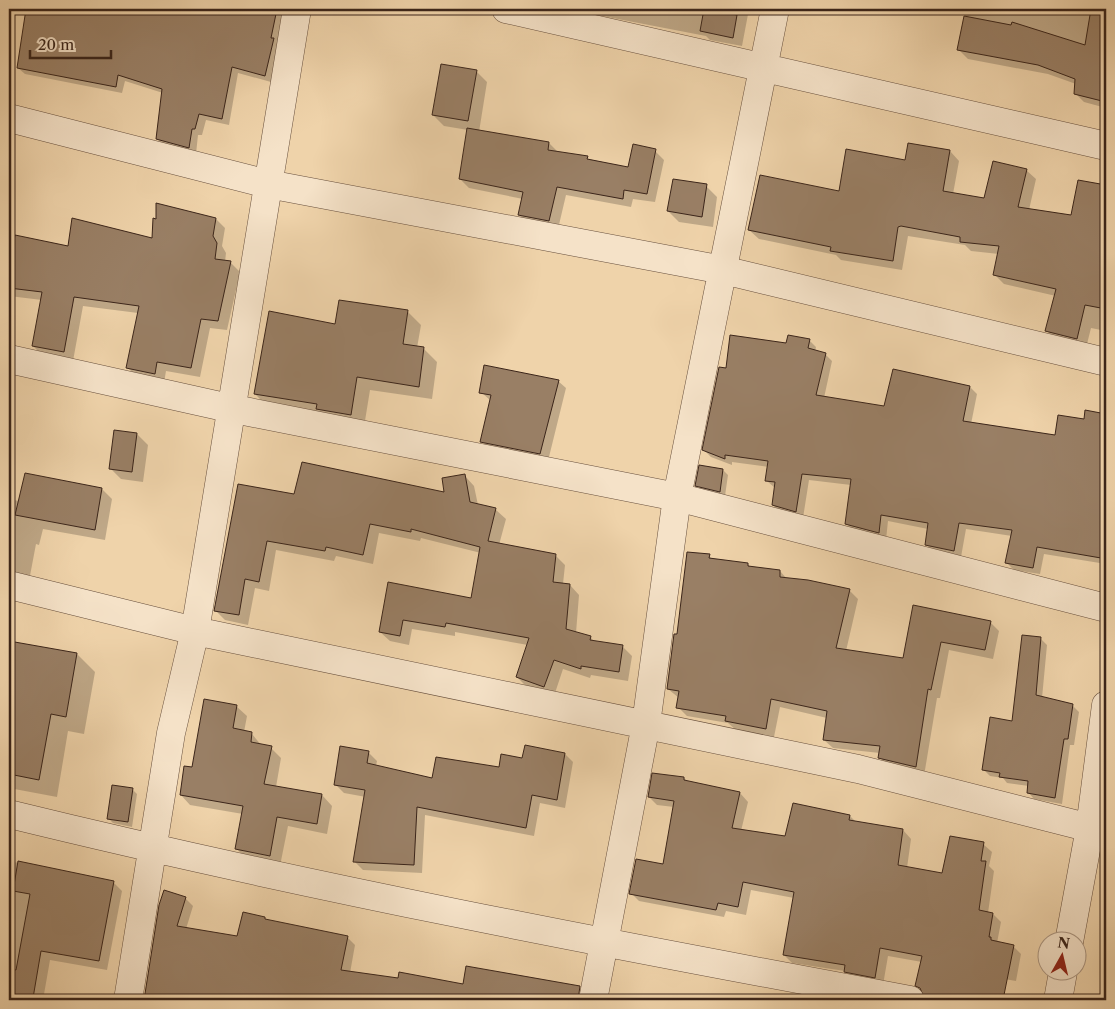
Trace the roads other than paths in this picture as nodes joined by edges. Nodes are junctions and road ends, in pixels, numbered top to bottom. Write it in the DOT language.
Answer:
graph roads {
  1 [pos="297,9"];
  2 [pos="506,9"];
  3 [pos="775,9"];
  4 [pos="764,69"];
  5 [pos="9,118"];
  6 [pos="1106,146"];
  7 [pos="268,184"];
  8 [pos="723,270"];
  9 [pos="9,359"];
  10 [pos="1106,362"];
  11 [pos="229,408"];
  12 [pos="677,497"];
  13 [pos="9,586"];
  14 [pos="1106,608"];
  15 [pos="194,631"];
  16 [pos="1106,705"];
  17 [pos="646,724"];
  18 [pos="9,814"];
  19 [pos="1098,830"];
  20 [pos="153,849"];
  21 [pos="1072,932"];
  22 [pos="604,943"];
  23 [pos="1061,982"];
  24 [pos="128,1000"];
  25 [pos="593,1000"];
  26 [pos="910,1000"];
  27 [pos="1058,1000"];
  1 -- 7 [label="street"];
  2 -- 4 [label="street"];
  3 -- 4 [label="street"];
  4 -- 6 [label="street"];
  4 -- 8 [label="street"];
  5 -- 7 [label="street"];
  7 -- 8 [label="street"];
  7 -- 11 [label="street"];
  8 -- 10 [label="street"];
  8 -- 12 [label="street"];
  9 -- 11 [label="street"];
  11 -- 12 [label="street"];
  11 -- 15 [label="street"];
  12 -- 14 [label="street"];
  12 -- 17 [label="street"];
  13 -- 15 [label="street"];
  15 -- 17 [label="street"];
  15 -- 20 [label="street"];
  16 -- 19 [label="street"];
  17 -- 19 [label="street"];
  17 -- 22 [label="street"];
  18 -- 20 [label="street"];
  19 -- 21 [label="street"];
  20 -- 22 [label="street"];
  20 -- 24 [label="street"];
  22 -- 25 [label="street"];
  22 -- 26 [label="street"];
  23 -- 27 [label="street"];
}
